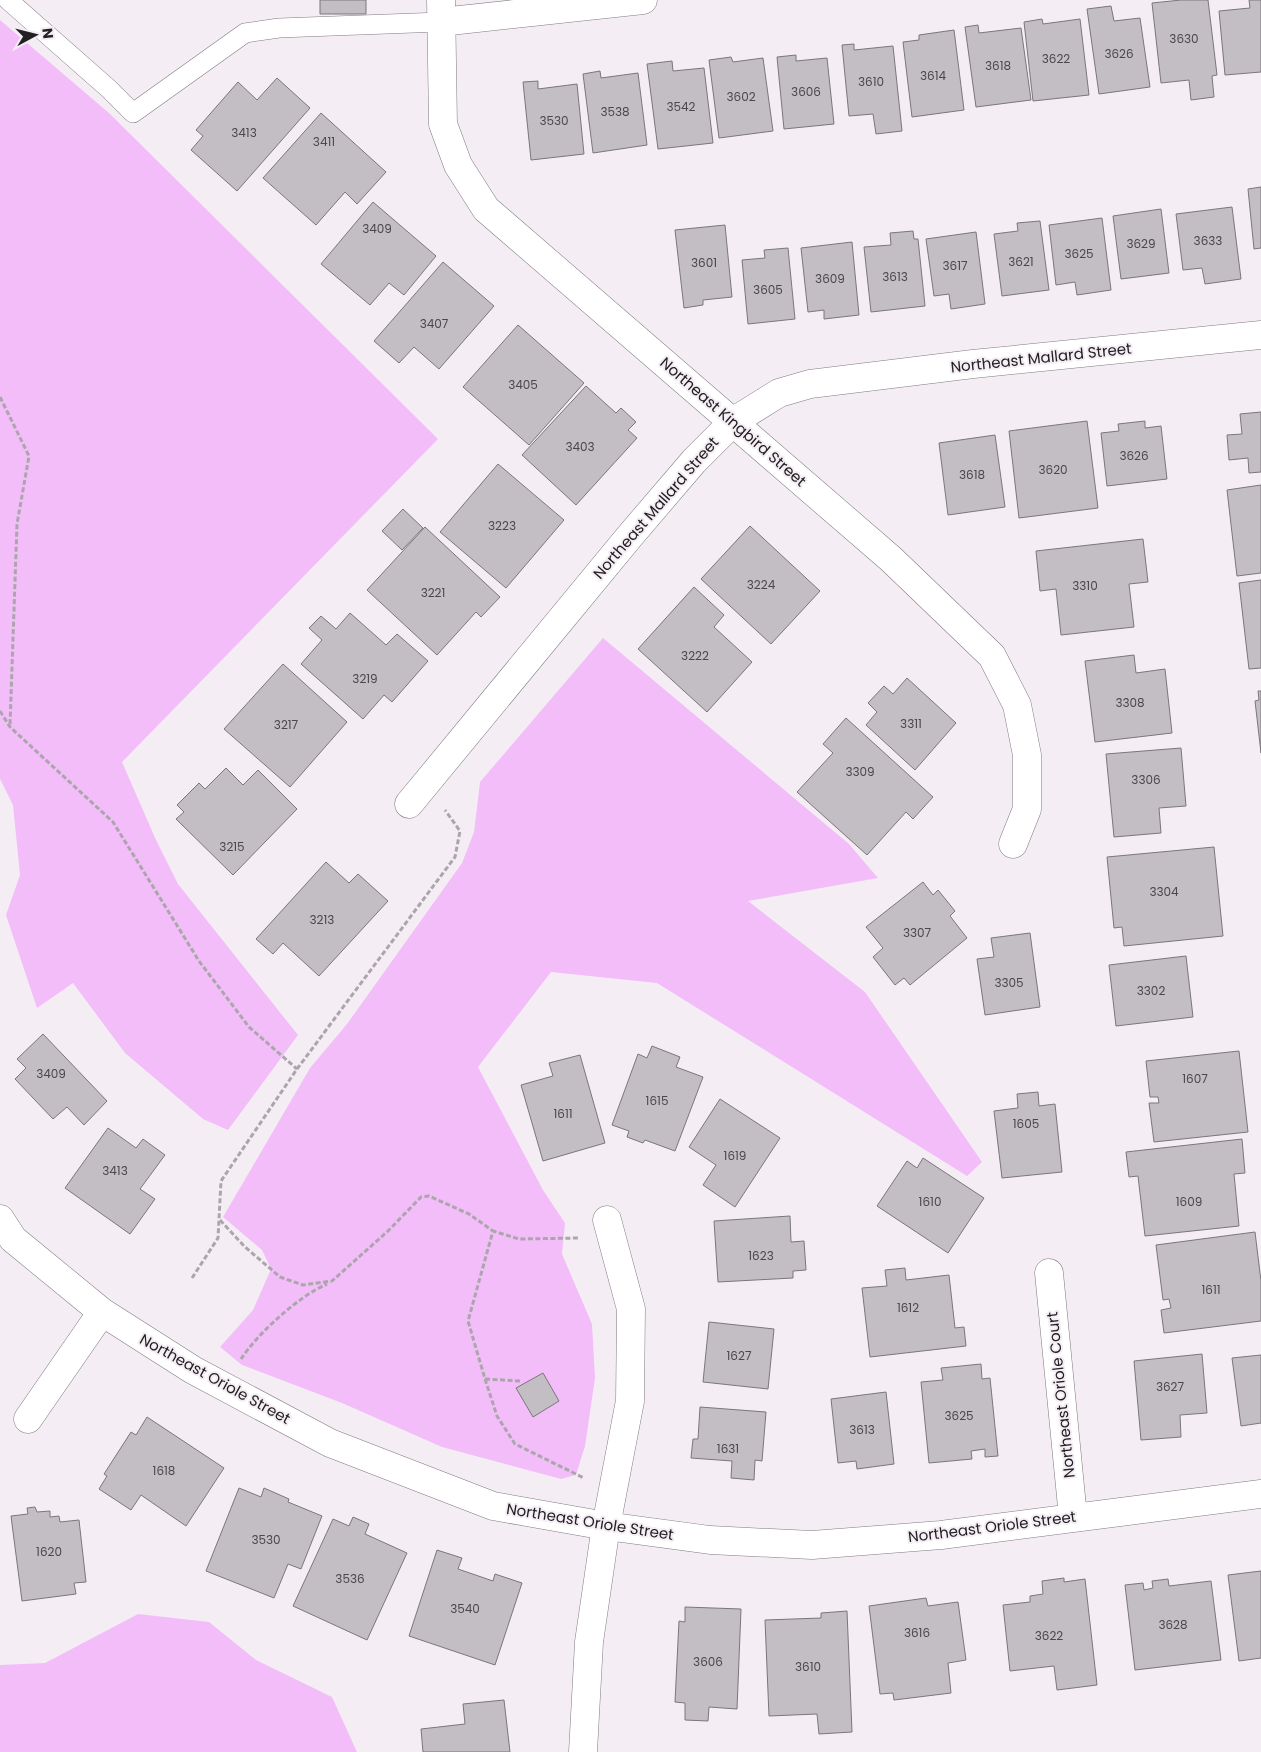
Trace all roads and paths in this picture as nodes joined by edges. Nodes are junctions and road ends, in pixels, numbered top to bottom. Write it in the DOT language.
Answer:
graph roads {
  1 [pos="8,0"];
  2 [pos="643,0"];
  3 [pos="441,11"];
  4 [pos="1261,335"];
  5 [pos="0,397"];
  6 [pos="734,421"];
  7 [pos="0,711"];
  8 [pos="10,727"];
  9 [pos="426,783"];
  10 [pos="409,804"];
  11 [pos="1013,844"];
  12 [pos="297,1068"];
  13 [pos="0,1219"];
  14 [pos="220,1220"];
  15 [pos="610,1229"];
  16 [pos="492,1231"];
  17 [pos="1049,1273"];
  18 [pos="192,1278"];
  19 [pos="332,1281"];
  20 [pos="102,1312"];
  21 [pos="484,1379"];
  22 [pos="520,1381"];
  23 [pos="224,1386"];
  24 [pos="28,1419"];
  25 [pos="613,1489"];
  26 [pos="1261,1494"];
  27 [pos="1073,1517"];
  28 [pos="606,1526"];
  29 [pos="583,1752"];
  1 -- 3 [label="lane"];
  2 -- 3 [label="street"];
  3 -- 6 [label="street, Northeast Kingbird Street"];
  4 -- 6 [label="street, Northeast Mallard Street"];
  5 -- 8 [label="path"];
  6 -- 9 [label="street, Northeast Mallard Street"];
  6 -- 11 [label="street, Northeast Kingbird Street"];
  7 -- 8 [label="path"];
  8 -- 12 [label="path"];
  9 -- 10 [label="street, Northeast Mallard Street"];
  9 -- 12 [label="path"];
  12 -- 14 [label="path"];
  13 -- 20 [label="street, Northeast Oriole Street"];
  14 -- 18 [label="path"];
  14 -- 19 [label="path"];
  15 -- 16 [label="path"];
  15 -- 25 [label="street"];
  16 -- 19 [label="path"];
  16 -- 21 [label="path"];
  17 -- 27 [label="street, Northeast Oriole Court"];
  19 -- 23 [label="path"];
  20 -- 23 [label="street, Northeast Oriole Street"];
  20 -- 24 [label="street"];
  21 -- 22 [label="path"];
  21 -- 25 [label="path"];
  23 -- 28 [label="street, Northeast Oriole Street"];
  25 -- 28 [label="street"];
  26 -- 27 [label="street, Northeast Oriole Street"];
  27 -- 28 [label="street, Northeast Oriole Street"];
  28 -- 29 [label="street"];
}
